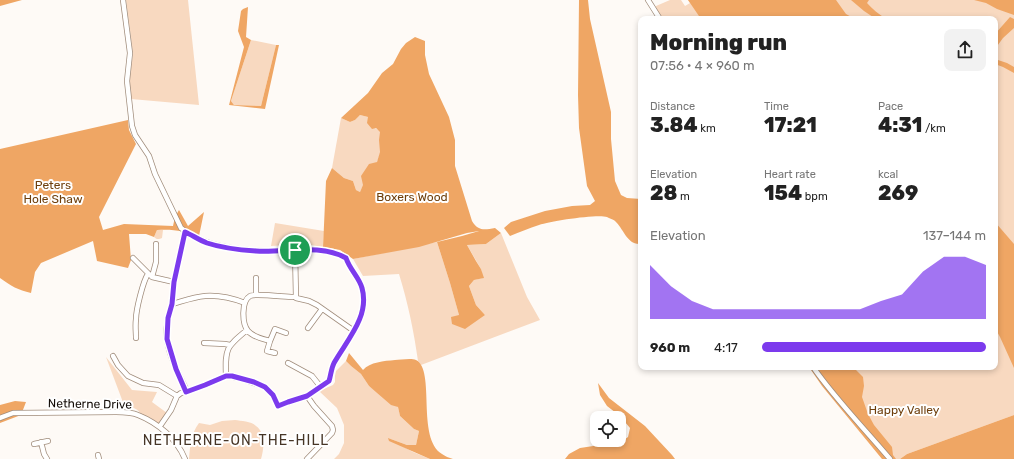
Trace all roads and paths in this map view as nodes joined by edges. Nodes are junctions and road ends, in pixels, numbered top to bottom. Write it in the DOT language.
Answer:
graph roads {
  1 [pos="123,0"];
  2 [pos="648,0"];
  3 [pos="658,16"];
  4 [pos="185,232"];
  5 [pos="156,244"];
  6 [pos="295,250"];
  7 [pos="132,258"];
  8 [pos="148,274"];
  9 [pos="152,278"];
  10 [pos="256,278"];
  11 [pos="174,282"];
  12 [pos="256,295"];
  13 [pos="293,298"];
  14 [pos="245,303"];
  15 [pos="172,304"];
  16 [pos="322,309"];
  17 [pos="308,328"];
  18 [pos="247,330"];
  19 [pos="354,331"];
  20 [pos="286,333"];
  21 [pos="136,338"];
  22 [pos="270,341"];
  23 [pos="204,343"];
  24 [pos="230,345"];
  25 [pos="275,354"];
  26 [pos="113,356"];
  27 [pos="288,363"];
  28 [pos="815,370"];
  29 [pos="226,376"];
  30 [pos="320,386"];
  31 [pos="186,392"];
  32 [pos="177,396"];
  33 [pos="307,396"];
  34 [pos="0,418"];
  35 [pos="160,426"];
  36 [pos="48,441"];
  37 [pos="41,442"];
  38 [pos="34,444"];
  39 [pos="47,459"];
  40 [pos="185,459"];
  41 [pos="307,459"];
  42 [pos="890,459"];
  1 -- 4 [label="street"];
  2 -- 3 [label="street"];
  4 -- 6 [label="street"];
  4 -- 11 [label="street"];
  5 -- 9 [label="street"];
  6 -- 16 [label="street"];
  6 -- 19 [label="street"];
  7 -- 8 [label="street"];
  8 -- 9 [label="street"];
  8 -- 21 [label="street"];
  9 -- 11 [label="street"];
  10 -- 12 [label="street"];
  11 -- 15 [label="street"];
  12 -- 13 [label="street"];
  12 -- 14 [label="street"];
  14 -- 15 [label="street"];
  14 -- 18 [label="street"];
  15 -- 31 [label="street"];
  16 -- 17 [label="street"];
  16 -- 19 [label="street"];
  18 -- 22 [label="street"];
  18 -- 24 [label="street"];
  19 -- 30 [label="street"];
  20 -- 22 [label="street"];
  22 -- 25 [label="street"];
  23 -- 24 [label="street"];
  24 -- 29 [label="street"];
  26 -- 32 [label="street"];
  27 -- 30 [label="street"];
  28 -- 42 [label="street"];
  29 -- 31 [label="street"];
  29 -- 33 [label="street"];
  30 -- 33 [label="street"];
  31 -- 32 [label="street"];
  32 -- 35 [label="street"];
  33 -- 41 [label="street"];
  34 -- 35 [label="street, Netherne Drive"];
  35 -- 40 [label="street, Netherne Drive"];
  36 -- 37 [label="street"];
  37 -- 38 [label="street"];
  37 -- 39 [label="street"];
}
